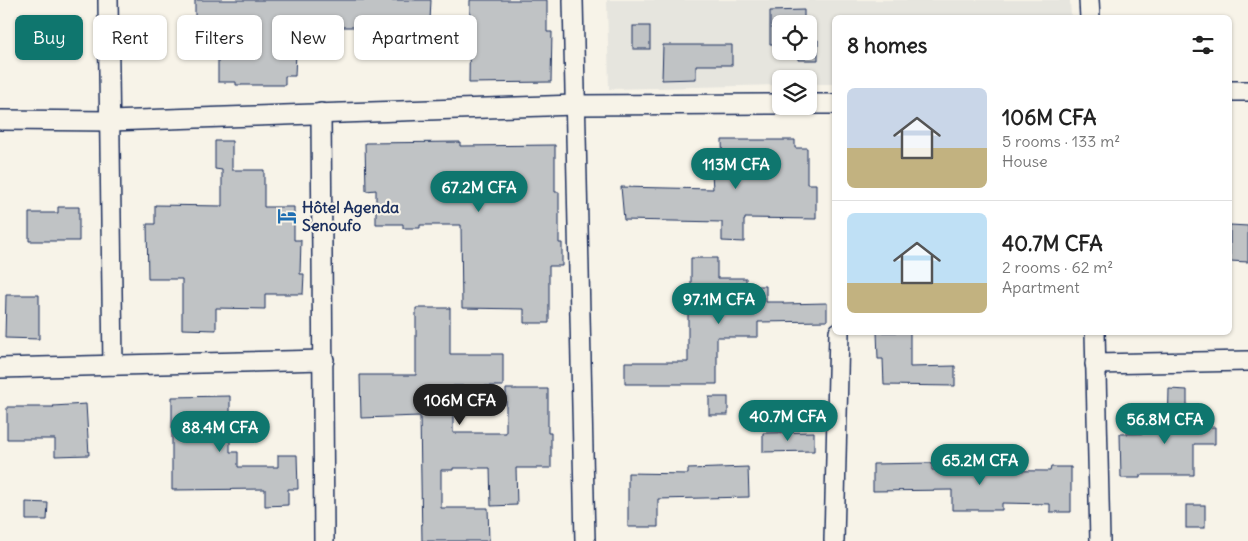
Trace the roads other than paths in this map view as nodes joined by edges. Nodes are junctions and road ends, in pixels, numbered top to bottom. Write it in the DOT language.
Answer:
graph roads {
  1 [pos="108,0"];
  2 [pos="573,0"];
  3 [pos="1089,0"];
  4 [pos="1090,15"];
  5 [pos="1232,91"];
  6 [pos="1248,91"];
  7 [pos="772,104"];
  8 [pos="817,104"];
  9 [pos="832,104"];
  10 [pos="575,105"];
  11 [pos="321,113"];
  12 [pos="0,120"];
  13 [pos="110,121"];
  14 [pos="839,335"];
  15 [pos="1095,335"];
  16 [pos="324,360"];
  17 [pos="1248,361"];
  18 [pos="1096,364"];
  19 [pos="113,365"];
  20 [pos="0,368"];
  21 [pos="324,541"];
  22 [pos="585,541"];
  23 [pos="834,541"];
  24 [pos="1100,541"];
  1 -- 13 [label="street"];
  2 -- 10 [label="street"];
  3 -- 4 [label="street"];
  5 -- 6 [label="street"];
  7 -- 10 [label="street"];
  8 -- 9 [label="street"];
  10 -- 11 [label="street"];
  10 -- 22 [label="street"];
  11 -- 13 [label="street"];
  11 -- 16 [label="street"];
  12 -- 13 [label="street"];
  13 -- 19 [label="street"];
  14 -- 23 [label="street"];
  15 -- 18 [label="street"];
  16 -- 19 [label="street"];
  16 -- 21 [label="street"];
  17 -- 18 [label="street"];
  18 -- 24 [label="street"];
  19 -- 20 [label="street"];
}
